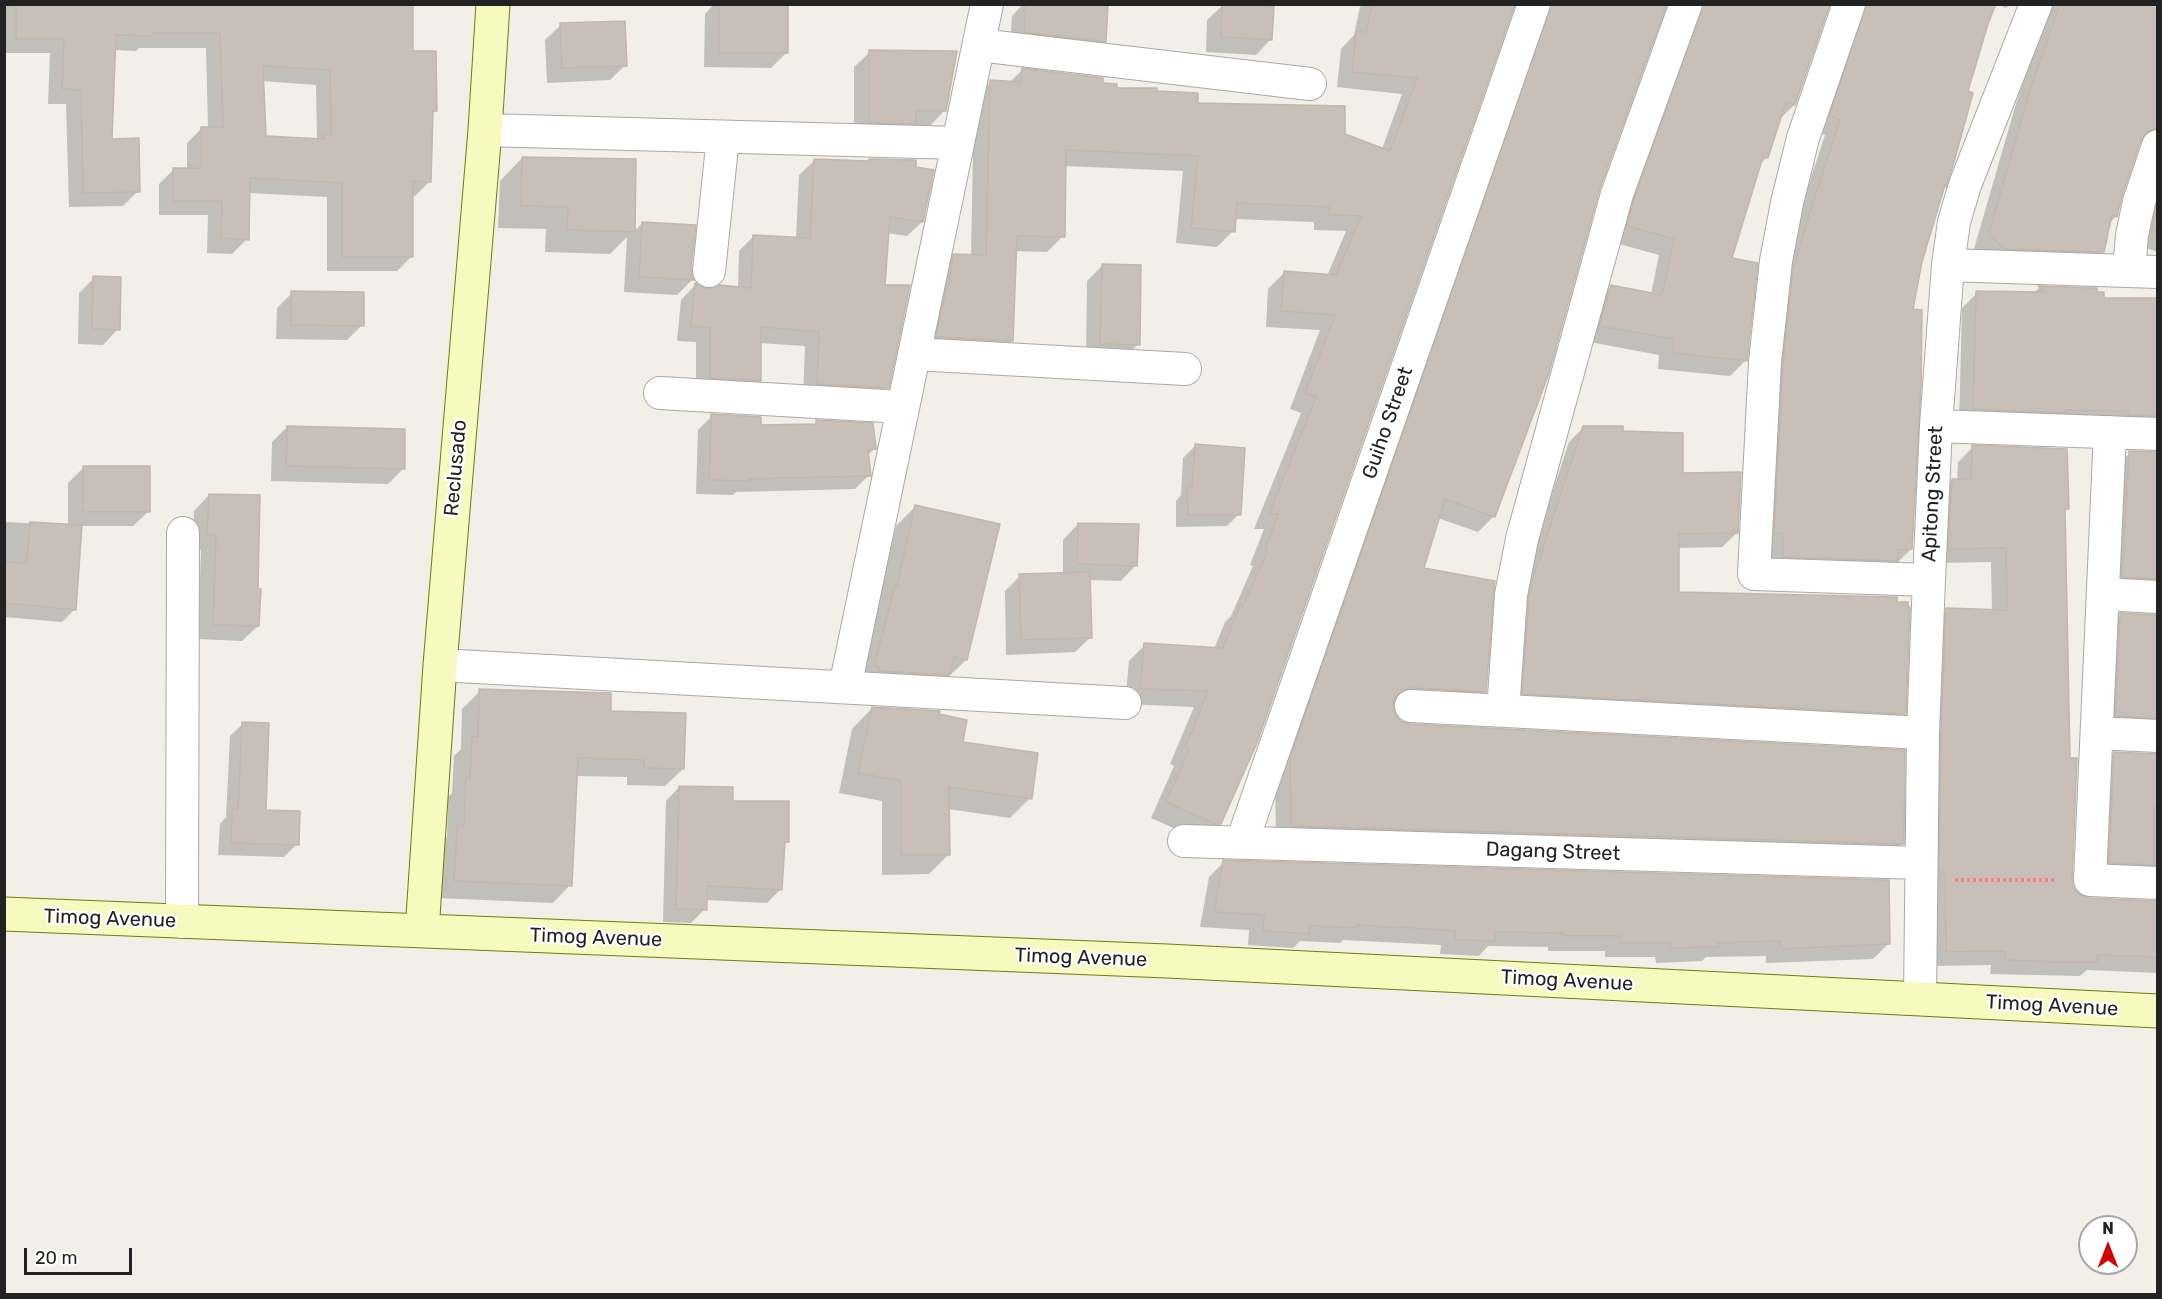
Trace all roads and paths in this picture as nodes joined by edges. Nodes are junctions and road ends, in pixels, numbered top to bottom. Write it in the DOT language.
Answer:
graph roads {
  1 [pos="493,4"];
  2 [pos="987,4"];
  3 [pos="1534,4"];
  4 [pos="1686,4"];
  5 [pos="1849,4"];
  6 [pos="2036,4"];
  7 [pos="979,45"];
  8 [pos="1310,84"];
  9 [pos="485,130"];
  10 [pos="723,137"];
  11 [pos="958,143"];
  12 [pos="2157,146"];
  13 [pos="1948,265"];
  14 [pos="709,271"];
  15 [pos="2143,271"];
  16 [pos="914,354"];
  17 [pos="1185,369"];
  18 [pos="660,393"];
  19 [pos="903,407"];
  20 [pos="1936,426"];
  21 [pos="2110,432"];
  22 [pos="2157,434"];
  23 [pos="183,532"];
  24 [pos="1929,580"];
  25 [pos="2103,594"];
  26 [pos="2157,597"];
  27 [pos="440,665"];
  28 [pos="845,687"];
  29 [pos="1125,703"];
  30 [pos="1411,706"];
  31 [pos="1503,711"];
  32 [pos="1923,733"];
  33 [pos="2097,733"];
  34 [pos="2157,736"];
  35 [pos="1184,841"];
  36 [pos="1242,842"];
  37 [pos="1922,872"];
  38 [pos="2090,880"];
  39 [pos="2157,883"];
  40 [pos="4,915"];
  41 [pos="182,922"];
  42 [pos="422,931"];
  43 [pos="1920,999"];
  44 [pos="2157,1011"];
  1 -- 9 [label="main road, Reclusado"];
  2 -- 7 [label="street"];
  3 -- 36 [label="street, Guiho Street"];
  4 -- 31 [label="street"];
  5 -- 24 [label="street"];
  6 -- 13 [label="street, Apitong Street"];
  7 -- 8 [label="street"];
  7 -- 11 [label="street"];
  9 -- 10 [label="street"];
  9 -- 27 [label="main road, Reclusado"];
  10 -- 11 [label="street"];
  10 -- 14 [label="street"];
  11 -- 16 [label="street"];
  12 -- 15 [label="street"];
  13 -- 15 [label="street"];
  13 -- 20 [label="street, Apitong Street"];
  16 -- 17 [label="street"];
  16 -- 19 [label="street"];
  18 -- 19 [label="street"];
  19 -- 28 [label="street"];
  20 -- 21 [label="street"];
  20 -- 24 [label="street, Apitong Street"];
  21 -- 22 [label="street"];
  21 -- 25 [label="street"];
  23 -- 41 [label="street"];
  24 -- 32 [label="street, Apitong Street"];
  25 -- 26 [label="street"];
  25 -- 33 [label="street"];
  27 -- 28 [label="street"];
  27 -- 42 [label="main road, Reclusado"];
  28 -- 29 [label="street"];
  30 -- 31 [label="street"];
  31 -- 32 [label="street"];
  32 -- 37 [label="street, Apitong Street"];
  33 -- 34 [label="street"];
  33 -- 38 [label="street"];
  35 -- 36 [label="street, Dagang Street"];
  36 -- 37 [label="street, Dagang Street"];
  37 -- 38 [label="path"];
  37 -- 43 [label="street, Apitong Street"];
  38 -- 39 [label="street"];
  40 -- 41 [label="main road, Timog Avenue"];
  41 -- 42 [label="main road, Timog Avenue"];
  42 -- 43 [label="main road, Timog Avenue"];
  43 -- 44 [label="main road, Timog Avenue"];
}
